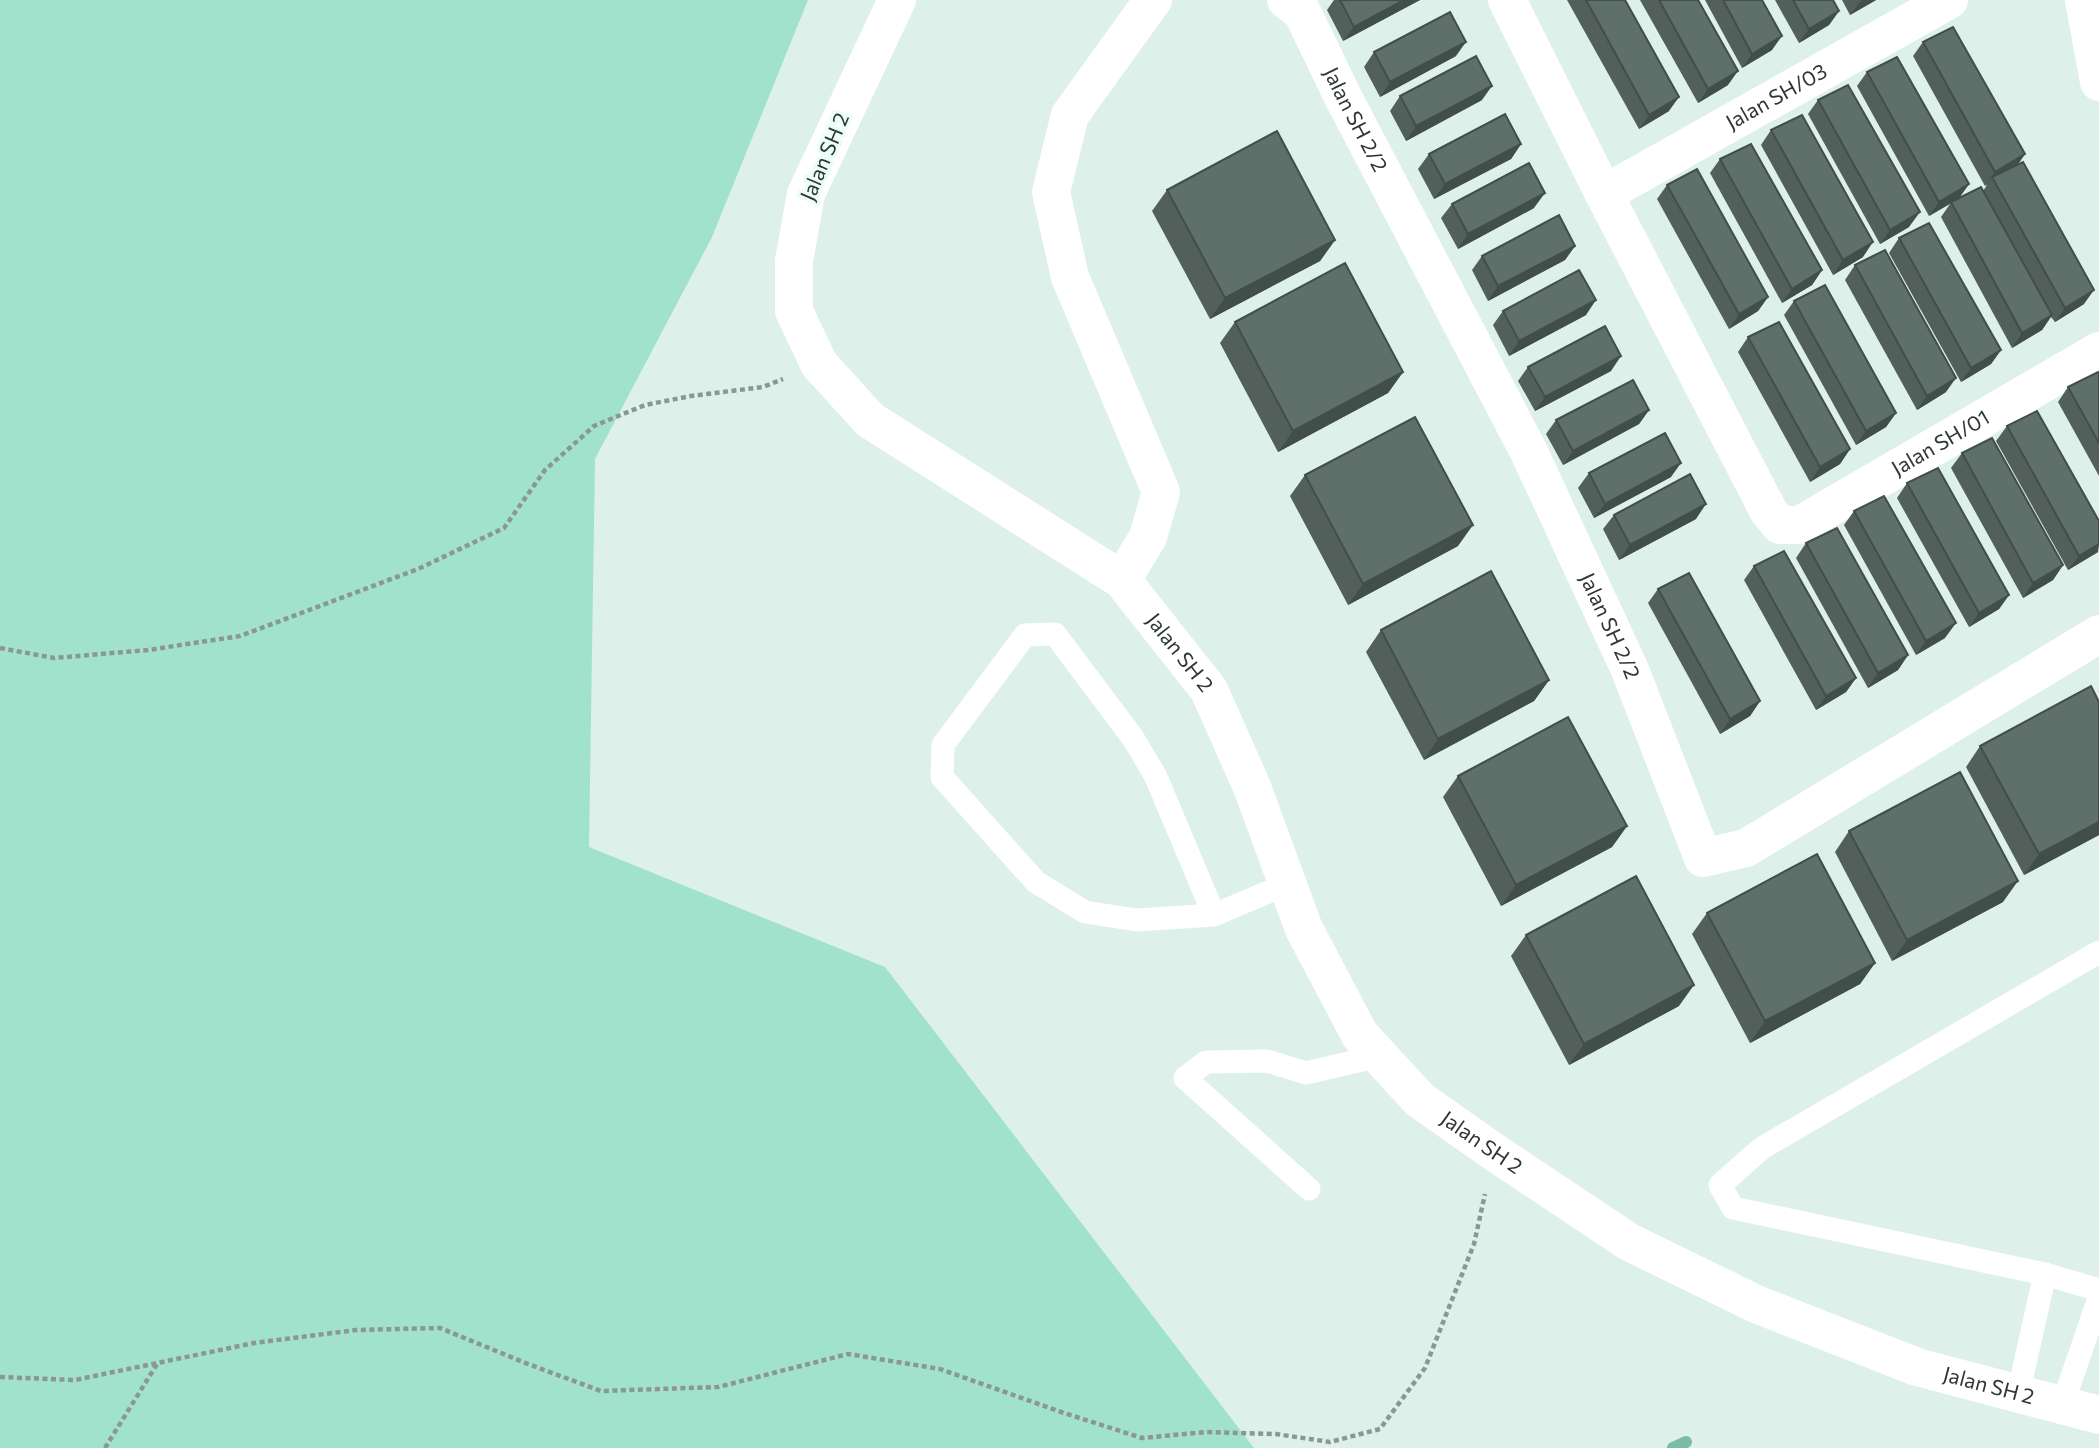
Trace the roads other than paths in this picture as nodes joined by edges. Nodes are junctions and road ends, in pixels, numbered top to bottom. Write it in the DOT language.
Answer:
graph roads {
  1 [pos="897,0"];
  2 [pos="1153,0"];
  3 [pos="1286,0"];
  4 [pos="1507,0"];
  5 [pos="1949,0"];
  6 [pos="2084,0"];
  7 [pos="2099,82"];
  8 [pos="1604,194"];
  9 [pos="2099,351"];
  10 [pos="1122,580"];
  11 [pos="2099,634"];
  12 [pos="1287,884"];
  13 [pos="1214,915"];
  14 [pos="2099,952"];
  15 [pos="1379,1056"];
  16 [pos="1309,1189"];
  17 [pos="2045,1274"];
  18 [pos="2099,1290"];
  19 [pos="2099,1298"];
  20 [pos="2018,1394"];
  21 [pos="2062,1406"];
  22 [pos="2099,1415"];
  1 -- 10 [label="street, Jalan SH 2"];
  2 -- 10 [label="street"];
  3 -- 11 [label="street, Jalan SH 2/2"];
  4 -- 8 [label="street"];
  5 -- 8 [label="street, Jalan SH/03"];
  6 -- 7 [label="street"];
  8 -- 9 [label="street, Jalan SH/01"];
  10 -- 12 [label="street, Jalan SH 2"];
  12 -- 13 [label="lane"];
  12 -- 15 [label="street, Jalan SH 2"];
  13 -- 13 [label="lane"];
  14 -- 17 [label="lane"];
  15 -- 16 [label="lane"];
  15 -- 20 [label="street, Jalan SH 2"];
  17 -- 18 [label="lane"];
  17 -- 20 [label="lane"];
  19 -- 21 [label="lane"];
  20 -- 21 [label="street, Jalan SH 2"];
  21 -- 22 [label="street, Jalan SH 2"];
}
